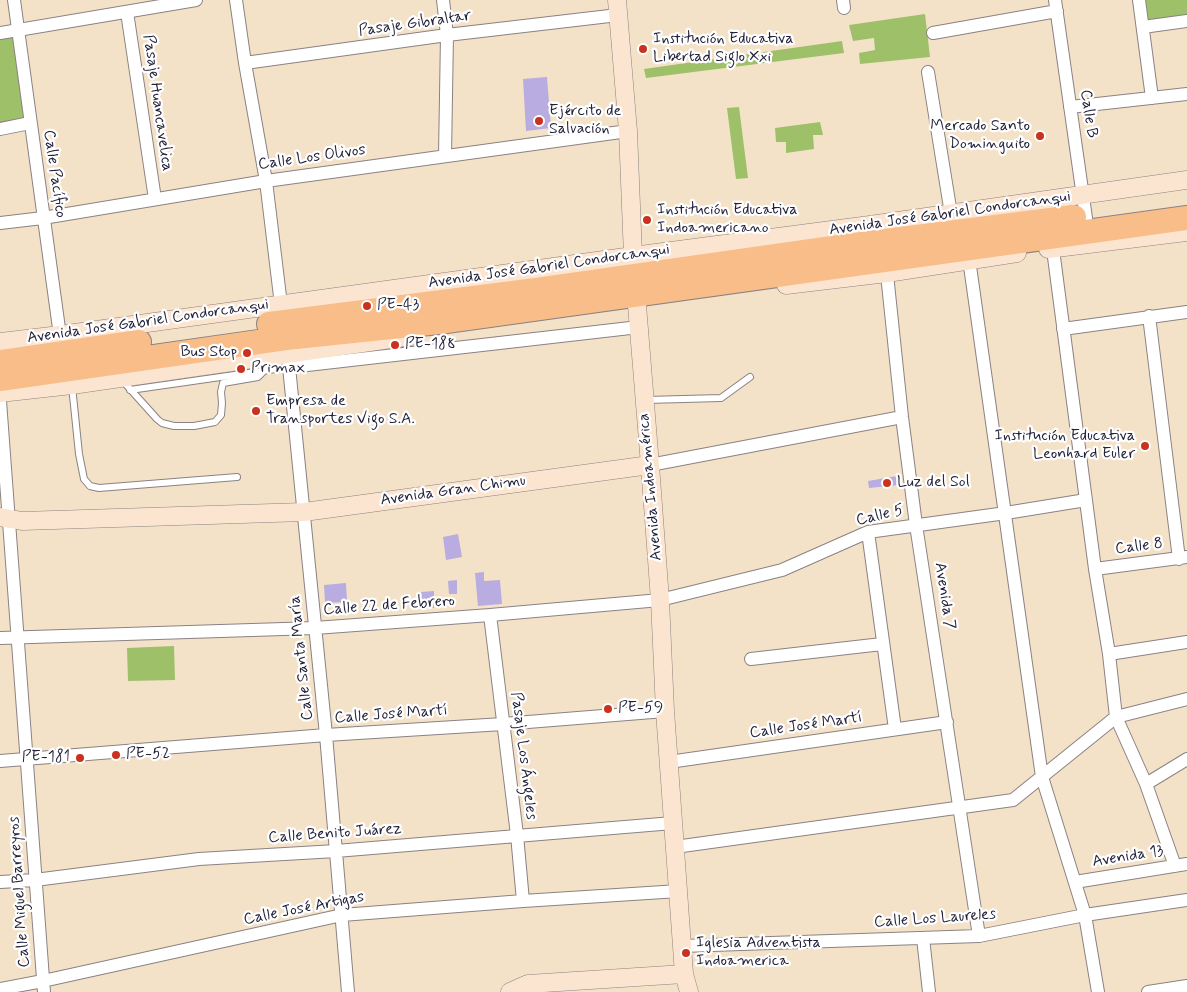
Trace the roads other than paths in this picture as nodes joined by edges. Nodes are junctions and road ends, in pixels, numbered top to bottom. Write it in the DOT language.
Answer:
graph roads {
  1 [pos="14,0"];
  2 [pos="196,0"];
  3 [pos="236,0"];
  4 [pos="443,0"];
  5 [pos="1139,0"];
  6 [pos="1056,6"];
  7 [pos="618,7"];
  8 [pos="127,12"];
  9 [pos="1187,21"];
  10 [pos="1143,27"];
  11 [pos="18,30"];
  12 [pos="0,33"];
  13 [pos="933,33"];
  14 [pos="447,35"];
  15 [pos="245,63"];
  16 [pos="928,72"];
  17 [pos="1187,94"];
  18 [pos="1152,98"];
  19 [pos="1070,107"];
  20 [pos="30,123"];
  21 [pos="0,129"];
  22 [pos="628,131"];
  23 [pos="445,156"];
  24 [pos="1187,180"];
  25 [pos="266,181"];
  26 [pos="155,199"];
  27 [pos="1187,202"];
  28 [pos="1085,214"];
  29 [pos="44,218"];
  30 [pos="1187,218"];
  31 [pos="0,223"];
  32 [pos="1187,232"];
  33 [pos="960,239"];
  34 [pos="1052,242"];
  35 [pos="886,266"];
  36 [pos="635,282"];
  37 [pos="1187,312"];
  38 [pos="1149,316"];
  39 [pos="639,327"];
  40 [pos="1063,329"];
  41 [pos="285,337"];
  42 [pos="0,342"];
  43 [pos="61,344"];
  44 [pos="0,362"];
  45 [pos="263,372"];
  46 [pos="120,377"];
  47 [pos="750,377"];
  48 [pos="0,379"];
  49 [pos="72,384"];
  50 [pos="0,393"];
  51 [pos="644,400"];
  52 [pos="0,401"];
  53 [pos="0,405"];
  54 [pos="902,417"];
  55 [pos="650,465"];
  56 [pos="238,477"];
  57 [pos="1086,500"];
  58 [pos="304,512"];
  59 [pos="1006,513"];
  60 [pos="4,518"];
  61 [pos="916,525"];
  62 [pos="868,532"];
  63 [pos="1183,558"];
  64 [pos="1095,569"];
  65 [pos="660,600"];
  66 [pos="490,615"];
  67 [pos="315,628"];
  68 [pos="17,637"];
  69 [pos="0,638"];
  70 [pos="1187,642"];
  71 [pos="882,644"];
  72 [pos="1108,654"];
  73 [pos="751,659"];
  74 [pos="1187,699"];
  75 [pos="665,711"];
  76 [pos="1116,717"];
  77 [pos="947,722"];
  78 [pos="503,724"];
  79 [pos="894,729"];
  80 [pos="326,735"];
  81 [pos="26,758"];
  82 [pos="1187,759"];
  83 [pos="0,761"];
  84 [pos="669,762"];
  85 [pos="1042,777"];
  86 [pos="1146,784"];
  87 [pos="960,808"];
  88 [pos="674,822"];
  89 [pos="517,835"];
  90 [pos="675,847"];
  91 [pos="336,851"];
  92 [pos="1181,865"];
  93 [pos="36,880"];
  94 [pos="0,882"];
  95 [pos="1075,882"];
  96 [pos="679,891"];
  97 [pos="1187,900"];
  98 [pos="523,901"];
  99 [pos="342,915"];
  100 [pos="1085,915"];
  101 [pos="980,936"];
  102 [pos="923,938"];
  103 [pos="682,946"];
  104 [pos="684,974"];
  105 [pos="581,986"];
  106 [pos="1187,986"];
  107 [pos="44,987"];
  108 [pos="0,989"];
  109 [pos="348,992"];
  110 [pos="510,992"];
  111 [pos="682,992"];
  112 [pos="689,992"];
  113 [pos="929,992"];
  114 [pos="1098,992"];
  115 [pos="1148,992"];
  1 -- 11 [label="street, Calle Pacífico"];
  2 -- 8 [label="street"];
  3 -- 15 [label="street, Calle Santa María"];
  4 -- 14 [label="street"];
  5 -- 10 [label="street"];
  6 -- 13 [label="street"];
  6 -- 19 [label="street, Calle B"];
  7 -- 14 [label="street, Pasaje Gibraltar"];
  7 -- 22 [label="street, Avenida Indoamérica"];
  8 -- 11 [label="street"];
  8 -- 26 [label="street, Pasaje Huancavelica"];
  9 -- 10 [label="street"];
  10 -- 18 [label="street"];
  11 -- 12 [label="street"];
  11 -- 20 [label="street, Calle Pacífico"];
  14 -- 15 [label="street, Pasaje Gibraltar"];
  14 -- 23 [label="street"];
  15 -- 25 [label="street, Calle Santa María"];
  16 -- 33 [label="street"];
  17 -- 18 [label="street"];
  18 -- 19 [label="street"];
  19 -- 28 [label="street, Calle B"];
  20 -- 21 [label="street"];
  20 -- 29 [label="street, Calle Pacífico"];
  22 -- 23 [label="street, Calle Los Olivos"];
  22 -- 36 [label="street, Avenida Indoamérica"];
  23 -- 25 [label="street, Calle Los Olivos"];
  24 -- 28 [label="street, Avenida José Gabriel Condorcanqui"];
  25 -- 26 [label="street, Calle Los Olivos"];
  25 -- 41 [label="street, Calle Santa María"];
  26 -- 29 [label="street, Calle Los Olivos"];
  27 -- 28 [label="highway, Avenida José Gabriel Condorcanqui"];
  28 -- 30 [label="highway, Avenida José Gabriel Condorcanqui"];
  28 -- 33 [label="highway, Avenida José Gabriel Condorcanqui"];
  28 -- 34 [label="highway, Avenida José Gabriel Condorcanqui"];
  29 -- 31 [label="street, Calle Los Olivos"];
  29 -- 43 [label="street, Calle Pacífico"];
  32 -- 34 [label="street, Avenida José Gabriel Condorcanqui"];
  33 -- 34 [label="highway, Avenida José Gabriel Condorcanqui"];
  33 -- 35 [label="highway, Avenida José Gabriel Condorcanqui"];
  33 -- 36 [label="highway, Avenida José Gabriel Condorcanqui"];
  33 -- 59 [label="street"];
  34 -- 40 [label="street"];
  35 -- 36 [label="highway, Avenida José Gabriel Condorcanqui"];
  35 -- 54 [label="street, Avenida 7"];
  36 -- 39 [label="street, Avenida Indoamérica"];
  36 -- 41 [label="street, Avenida José Gabriel Condorcanqui"];
  36 -- 41 [label="highway, Avenida José Gabriel Condorcanqui"];
  37 -- 38 [label="street"];
  38 -- 40 [label="street"];
  38 -- 63 [label="street"];
  39 -- 41 [label="street"];
  39 -- 51 [label="street, Avenida Indoamérica"];
  40 -- 57 [label="street"];
  41 -- 43 [label="highway, Avenida José Gabriel Condorcanqui"];
  41 -- 45 [label="lane"];
  41 -- 46 [label="highway, Avenida José Gabriel Condorcanqui"];
  41 -- 58 [label="street, Calle Santa María"];
  42 -- 43 [label="street, Avenida José Gabriel Condorcanqui"];
  43 -- 44 [label="highway, Avenida José Gabriel Condorcanqui"];
  45 -- 46 [label="lane"];
  45 -- 46 [label="lane"];
  46 -- 48 [label="highway, Avenida José Gabriel Condorcanqui"];
  46 -- 49 [label="street, Avenida José Gabriel Condorcanqui"];
  47 -- 51 [label="lane"];
  49 -- 50 [label="street, Avenida José Gabriel Condorcanqui"];
  49 -- 56 [label="lane"];
  51 -- 55 [label="street, Avenida Indoamérica"];
  52 -- 53 [label="street, Calle Miguel Barreyros"];
  53 -- 60 [label="street, Calle Miguel Barreyros"];
  54 -- 55 [label="street, Avenida Gran Chimu"];
  54 -- 61 [label="street, Avenida 7"];
  55 -- 58 [label="street, Avenida Gran Chimu"];
  55 -- 65 [label="street, Avenida Indoamérica"];
  57 -- 59 [label="street, Calle 5"];
  57 -- 64 [label="street"];
  58 -- 60 [label="street, Avenida Gran Chimu"];
  58 -- 67 [label="street, Calle Santa María"];
  59 -- 61 [label="street, Calle 5"];
  59 -- 85 [label="street"];
  60 -- 68 [label="street, Calle Miguel Barreyros"];
  61 -- 62 [label="street, Calle 5"];
  61 -- 77 [label="street, Avenida 7"];
  62 -- 65 [label="street, Calle 5"];
  62 -- 71 [label="street"];
  63 -- 64 [label="street, Calle 8"];
  64 -- 72 [label="street"];
  65 -- 66 [label="street, Calle 22 de Febrero"];
  65 -- 75 [label="street, Avenida Indoamérica"];
  66 -- 67 [label="street, Calle 22 de Febrero"];
  66 -- 78 [label="street, Pasaje Los Ángeles"];
  67 -- 68 [label="street, Calle 22 de Febrero"];
  67 -- 80 [label="street, Calle Santa María"];
  68 -- 69 [label="street, Calle 22 de Febrero"];
  68 -- 81 [label="street, Calle Miguel Barreyros"];
  70 -- 72 [label="street"];
  71 -- 73 [label="street"];
  71 -- 79 [label="street"];
  72 -- 76 [label="street"];
  74 -- 76 [label="street"];
  75 -- 78 [label="street, Calle José Martí"];
  75 -- 84 [label="street, Avenida Indoamérica"];
  76 -- 85 [label="street"];
  76 -- 86 [label="street"];
  77 -- 79 [label="street, Calle José Martí"];
  77 -- 87 [label="street, Avenida 7"];
  78 -- 80 [label="street, Calle José Martí"];
  78 -- 89 [label="street, Pasaje Los Ángeles"];
  79 -- 84 [label="street, Calle José Martí"];
  80 -- 81 [label="street, Calle José Martí"];
  80 -- 91 [label="street, Calle Santa María"];
  81 -- 83 [label="street, Calle José Martí"];
  81 -- 93 [label="street, Calle Miguel Barreyros"];
  82 -- 86 [label="street"];
  84 -- 88 [label="street, Avenida Indoamérica"];
  85 -- 87 [label="street"];
  85 -- 95 [label="street"];
  86 -- 92 [label="street"];
  87 -- 90 [label="street"];
  87 -- 101 [label="street, Avenida 7"];
  88 -- 89 [label="street, Calle Benito Juárez"];
  88 -- 90 [label="street, Avenida Indoamérica"];
  89 -- 91 [label="street, Calle Benito Juárez"];
  89 -- 98 [label="street, Pasaje Los Ángeles"];
  90 -- 96 [label="street, Avenida Indoamérica"];
  91 -- 93 [label="street, Calle Benito Juárez"];
  91 -- 99 [label="street, Calle Santa María"];
  92 -- 95 [label="street, Avenida 13"];
  93 -- 94 [label="street, Calle Benito Juárez"];
  93 -- 107 [label="street, Calle Miguel Barreyros"];
  95 -- 100 [label="street"];
  96 -- 98 [label="street, Calle José Artigas"];
  96 -- 103 [label="street, Avenida Indoamérica"];
  97 -- 100 [label="street, Calle Los Laureles"];
  98 -- 99 [label="street, Calle José Artigas"];
  99 -- 107 [label="street, Calle José Artigas"];
  99 -- 109 [label="street, Calle Santa María"];
  100 -- 101 [label="street, Calle Los Laureles"];
  100 -- 114 [label="street"];
  101 -- 102 [label="street, Calle Los Laureles"];
  102 -- 103 [label="street, Calle Los Laureles"];
  102 -- 113 [label="street"];
  103 -- 104 [label="street, Avenida Indoamérica"];
  104 -- 105 [label="street"];
  104 -- 111 [label="street, Avenida Indoamérica"];
  104 -- 112 [label="street, Avenida Indoamérica"];
  105 -- 110 [label="street"];
  106 -- 115 [label="street"];
  107 -- 108 [label="street, Calle José Artigas"];
}
